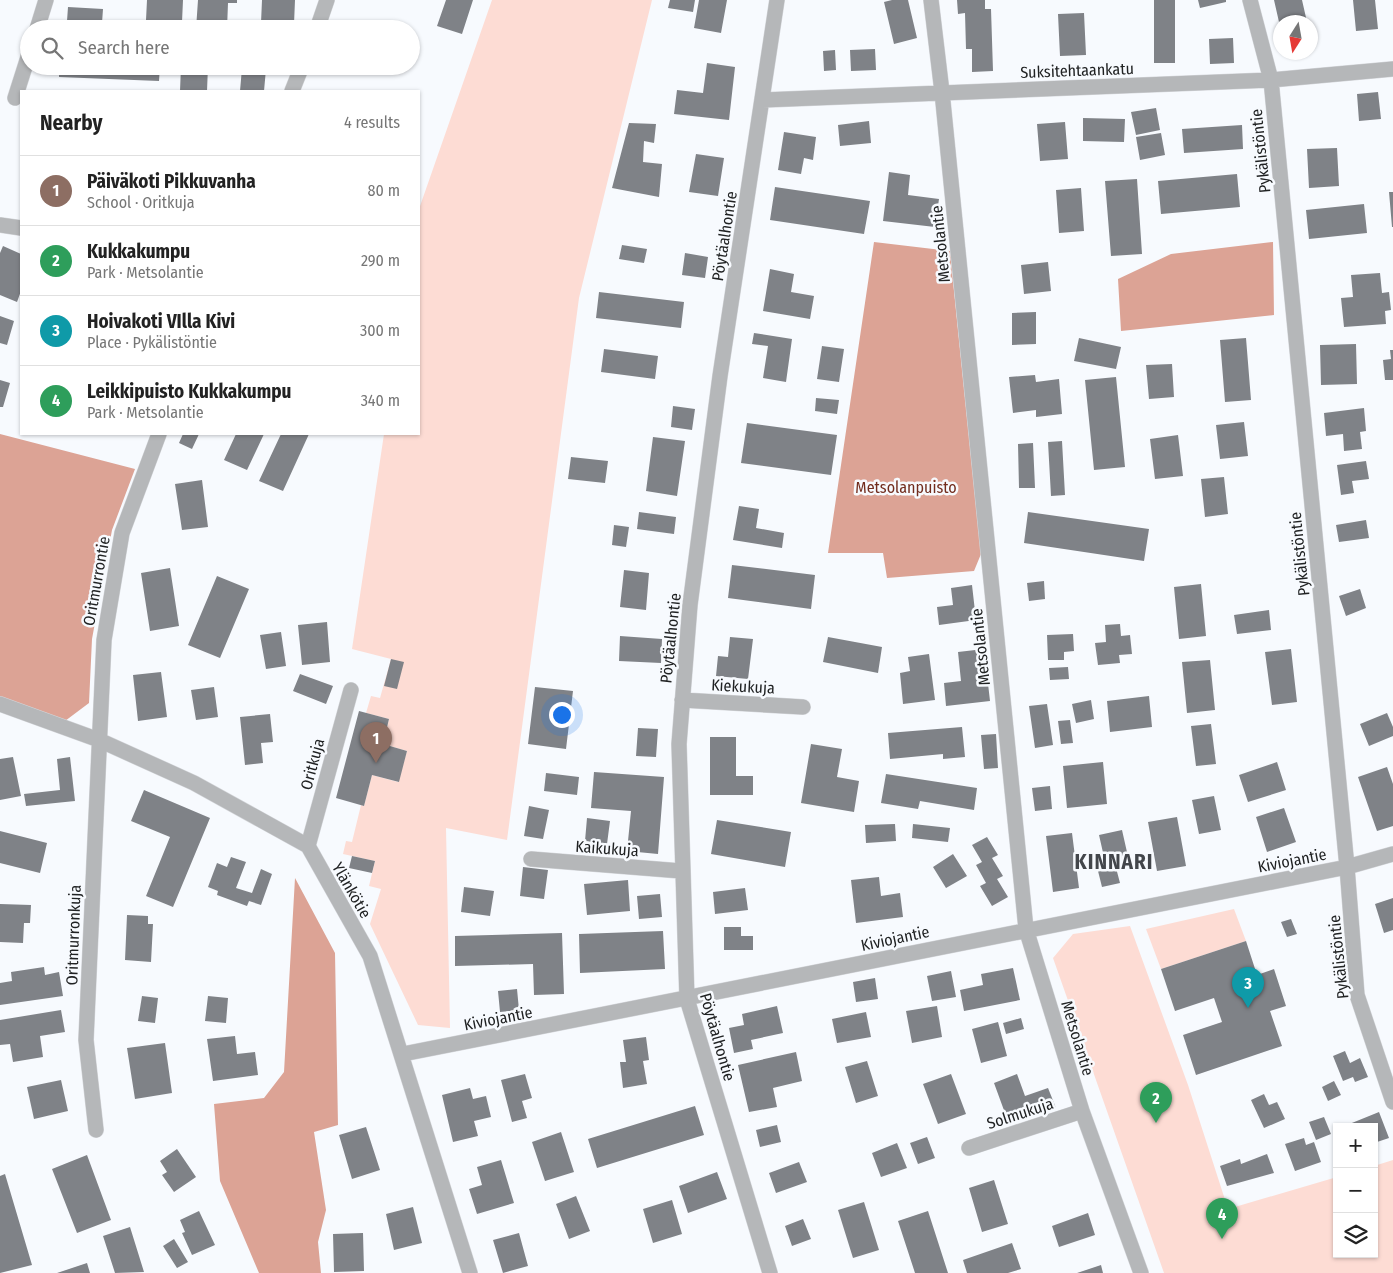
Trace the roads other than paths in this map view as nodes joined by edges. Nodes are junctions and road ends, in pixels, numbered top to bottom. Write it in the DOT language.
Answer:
graph roads {
  1 [pos="46,0"];
  2 [pos="328,0"];
  3 [pos="777,0"];
  4 [pos="931,0"];
  5 [pos="1250,0"];
  6 [pos="40,20"];
  7 [pos="320,20"];
  8 [pos="1393,69"];
  9 [pos="22,75"];
  10 [pos="298,75"];
  11 [pos="1271,80"];
  12 [pos="292,90"];
  13 [pos="942,92"];
  14 [pos="15,98"];
  15 [pos="762,100"];
  16 [pos="0,225"];
  17 [pos="20,228"];
  18 [pos="159,435"];
  19 [pos="350,690"];
  20 [pos="682,700"];
  21 [pos="0,704"];
  22 [pos="803,707"];
  23 [pos="99,740"];
  24 [pos="308,846"];
  25 [pos="1393,854"];
  26 [pos="531,859"];
  27 [pos="1347,867"];
  28 [pos="681,871"];
  29 [pos="1026,929"];
  30 [pos="687,999"];
  31 [pos="402,1054"];
  32 [pos="1393,1102"];
  33 [pos="1082,1111"];
  34 [pos="96,1130"];
  35 [pos="969,1148"];
  36 [pos="470,1273"];
  37 [pos="770,1273"];
  38 [pos="1141,1273"];
  1 -- 6 [label="street"];
  2 -- 7 [label="street"];
  3 -- 15 [label="street, Pöytäalhontie"];
  4 -- 13 [label="street, Metsolantie"];
  5 -- 11 [label="street, Pykälistöntie"];
  8 -- 11 [label="street, Suksitehtaankatu"];
  9 -- 14 [label="street"];
  10 -- 12 [label="street"];
  11 -- 13 [label="street, Suksitehtaankatu"];
  11 -- 27 [label="street, Pykälistöntie"];
  13 -- 15 [label="street, Suksitehtaankatu"];
  13 -- 29 [label="street, Metsolantie"];
  15 -- 20 [label="street, Pöytäalhontie"];
  16 -- 17 [label="street"];
  18 -- 23 [label="street, Oritmurrontie"];
  19 -- 24 [label="street, Oritkuja"];
  20 -- 22 [label="street, Kiekukuja"];
  20 -- 28 [label="street, Pöytäalhontie"];
  21 -- 23 [label="street"];
  23 -- 24 [label="street"];
  23 -- 34 [label="street, Oritmurronkuja"];
  24 -- 31 [label="street, Ylänkötie"];
  25 -- 27 [label="street, Kiviojantie"];
  26 -- 28 [label="street, Kaikukuja"];
  27 -- 29 [label="street, Kiviojantie"];
  27 -- 32 [label="street, Pykälistöntie"];
  28 -- 30 [label="street, Pöytäalhontie"];
  29 -- 30 [label="street, Kiviojantie"];
  29 -- 33 [label="street, Metsolantie"];
  30 -- 31 [label="street, Kiviojantie"];
  30 -- 37 [label="street, Pöytäalhontie"];
  31 -- 36 [label="street, Ylänkötie"];
  33 -- 35 [label="street, Solmukuja"];
  33 -- 38 [label="street, Metsolantie"];
}
